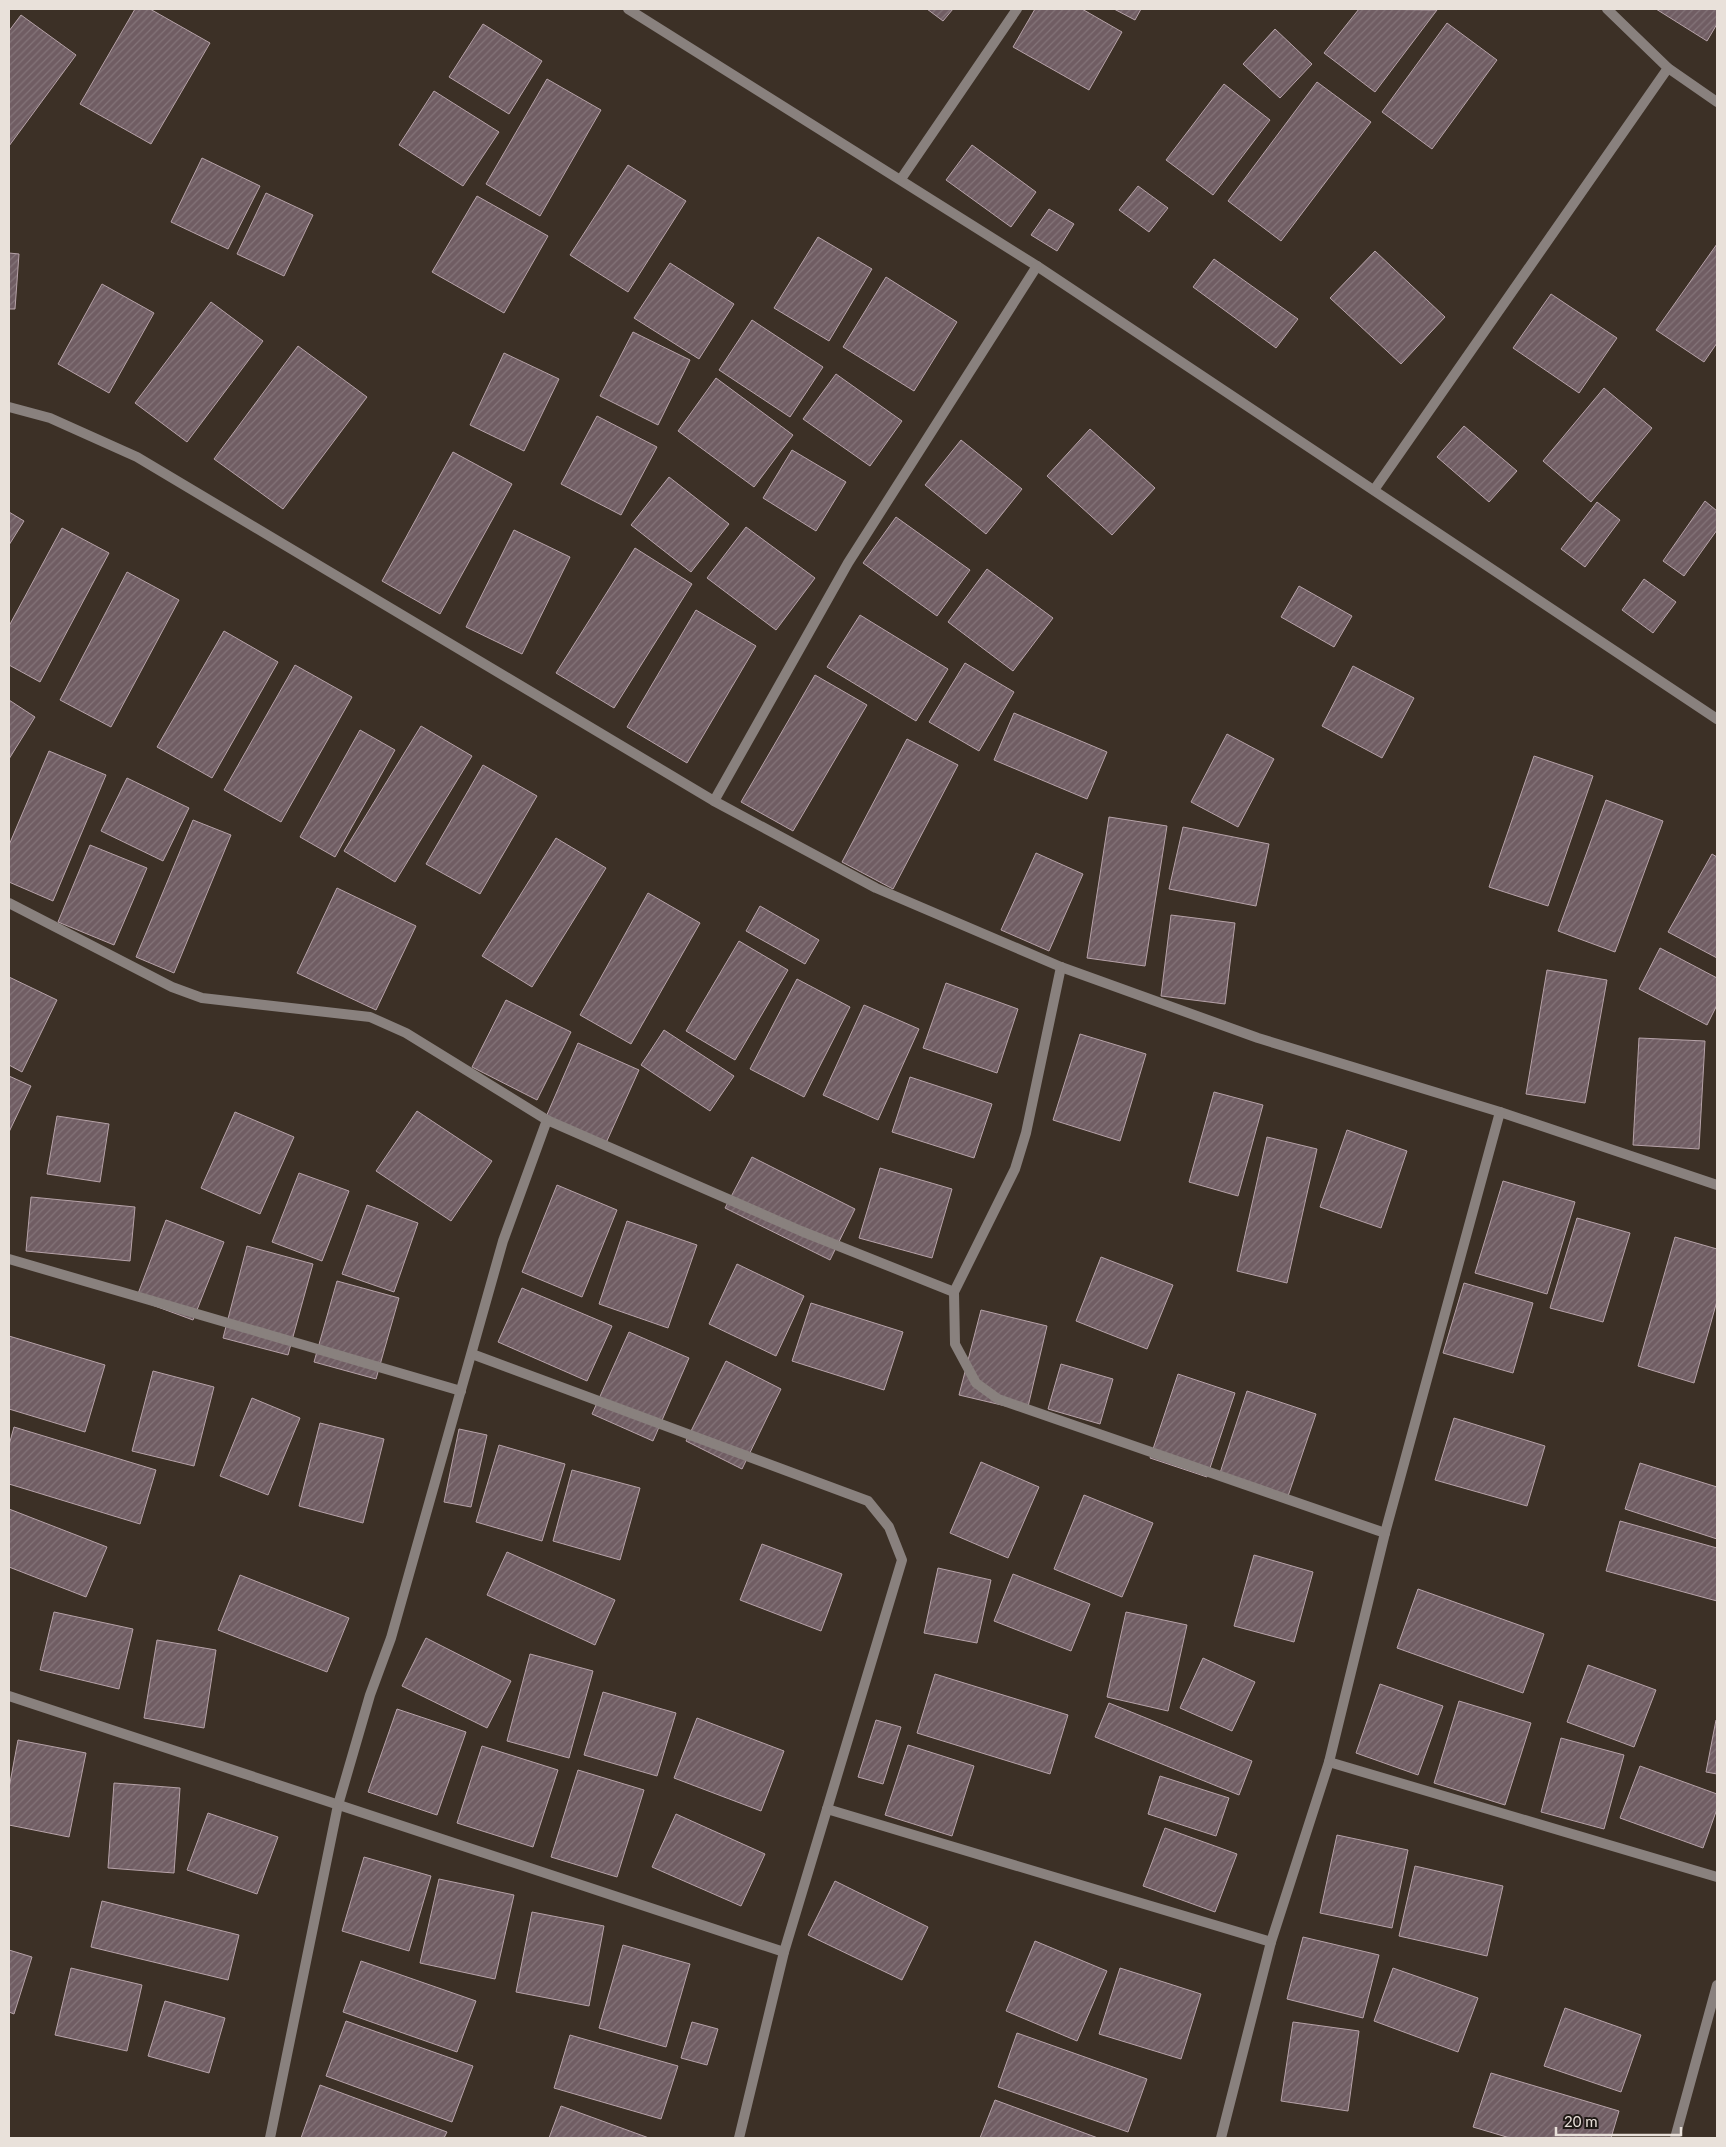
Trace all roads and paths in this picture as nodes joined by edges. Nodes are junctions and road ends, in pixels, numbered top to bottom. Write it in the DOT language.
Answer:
graph roads {
  1 [pos="628,9"];
  2 [pos="1017,9"];
  3 [pos="1607,9"];
  4 [pos="1668,68"];
  5 [pos="1717,102"];
  6 [pos="900,179"];
  7 [pos="1037,266"];
  8 [pos="9,407"];
  9 [pos="1374,490"];
  10 [pos="1717,719"];
  11 [pos="714,801"];
  12 [pos="9,903"];
  13 [pos="1060,967"];
  14 [pos="1500,1112"];
  15 [pos="547,1120"];
  16 [pos="1717,1185"];
  17 [pos="9,1258"];
  18 [pos="954,1292"];
  19 [pos="472,1354"];
  20 [pos="462,1392"];
  21 [pos="1385,1533"];
  22 [pos="9,1696"];
  23 [pos="1329,1762"];
  24 [pos="338,1805"];
  25 [pos="827,1809"];
  26 [pos="1717,1877"];
  27 [pos="1271,1942"];
  28 [pos="784,1952"];
  29 [pos="1717,1985"];
  30 [pos="270,2138"];
  31 [pos="739,2138"];
  32 [pos="1220,2138"];
  33 [pos="1675,2138"];
  1 -- 6 [label="street"];
  2 -- 6 [label="street"];
  3 -- 4 [label="street"];
  4 -- 5 [label="street"];
  4 -- 9 [label="street"];
  6 -- 7 [label="street"];
  7 -- 9 [label="street"];
  7 -- 11 [label="street"];
  8 -- 11 [label="street"];
  9 -- 10 [label="street"];
  11 -- 13 [label="street"];
  12 -- 15 [label="street"];
  13 -- 14 [label="street"];
  13 -- 18 [label="street"];
  14 -- 16 [label="street"];
  14 -- 21 [label="street"];
  15 -- 18 [label="street"];
  15 -- 19 [label="street"];
  17 -- 20 [label="street"];
  18 -- 21 [label="street"];
  19 -- 20 [label="street"];
  19 -- 25 [label="street"];
  20 -- 24 [label="street"];
  21 -- 23 [label="street"];
  22 -- 24 [label="street"];
  23 -- 26 [label="street"];
  23 -- 27 [label="street"];
  24 -- 28 [label="street"];
  24 -- 30 [label="street"];
  25 -- 27 [label="street"];
  25 -- 28 [label="street"];
  27 -- 32 [label="street"];
  28 -- 31 [label="street"];
  29 -- 33 [label="street"];
}
